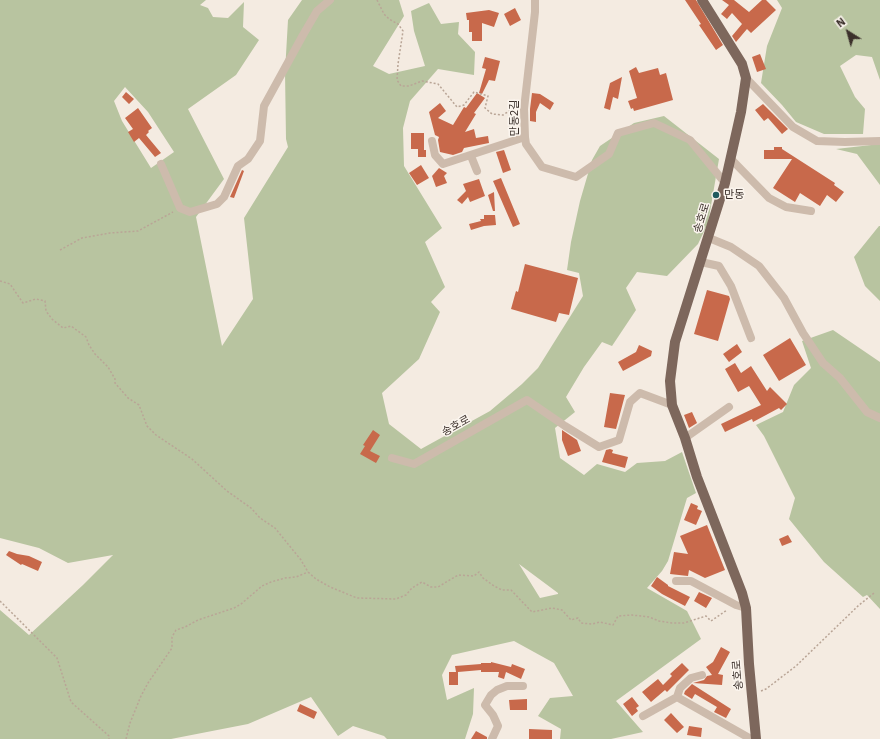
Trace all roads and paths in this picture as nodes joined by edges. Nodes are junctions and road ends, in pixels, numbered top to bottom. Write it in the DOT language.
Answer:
graph roads {
  1 [pos="330,0"];
  2 [pos="377,0"];
  3 [pos="535,0"];
  4 [pos="702,0"];
  5 [pos="746,78"];
  6 [pos="524,109"];
  7 [pos="525,137"];
  8 [pos="432,141"];
  9 [pos="880,141"];
  10 [pos="471,156"];
  11 [pos="731,159"];
  12 [pos="161,164"];
  13 [pos="477,171"];
  14 [pos="725,183"];
  15 [pos="180,208"];
  16 [pos="811,211"];
  17 [pos="709,238"];
  18 [pos="60,250"];
  19 [pos="701,262"];
  20 [pos="0,281"];
  21 [pos="751,338"];
  22 [pos="672,405"];
  23 [pos="729,407"];
  24 [pos="880,418"];
  25 [pos="685,438"];
  26 [pos="392,458"];
  27 [pos="308,572"];
  28 [pos="676,581"];
  29 [pos="874,593"];
  30 [pos="0,602"];
  31 [pos="741,607"];
  32 [pos="702,675"];
  33 [pos="523,686"];
  34 [pos="752,694"];
  35 [pos="677,696"];
  36 [pos="643,716"];
  37 [pos="109,739"];
  38 [pos="126,739"];
  39 [pos="492,739"];
  40 [pos="751,739"];
  41 [pos="756,739"];
  1 -- 15 [label="street"];
  2 -- 6 [label="path"];
  3 -- 6 [label="street, 만동2길"];
  4 -- 5 [label="main road, 송호로"];
  5 -- 9 [label="street"];
  5 -- 11 [label="main road, 송호로"];
  6 -- 7 [label="street, 만동2길"];
  7 -- 10 [label="street"];
  7 -- 14 [label="street, 만동2길"];
  8 -- 10 [label="street"];
  10 -- 13 [label="street"];
  11 -- 14 [label="main road, 송호로"];
  11 -- 16 [label="street"];
  12 -- 15 [label="street"];
  14 -- 17 [label="main road, 송호로"];
  15 -- 18 [label="path"];
  17 -- 19 [label="main road, 송호로"];
  17 -- 24 [label="street"];
  19 -- 21 [label="street"];
  19 -- 22 [label="main road, 송호로"];
  20 -- 27 [label="path"];
  22 -- 25 [label="main road, 송호로"];
  22 -- 26 [label="street, 송호로"];
  23 -- 25 [label="street"];
  25 -- 31 [label="main road, 송호로"];
  27 -- 31 [label="path"];
  27 -- 38 [label="path"];
  28 -- 31 [label="street"];
  29 -- 34 [label="path"];
  30 -- 37 [label="path"];
  31 -- 34 [label="main road, 송호로"];
  32 -- 35 [label="street"];
  33 -- 39 [label="street"];
  34 -- 41 [label="main road, 송호로"];
  35 -- 36 [label="street"];
  35 -- 40 [label="street"];
}
